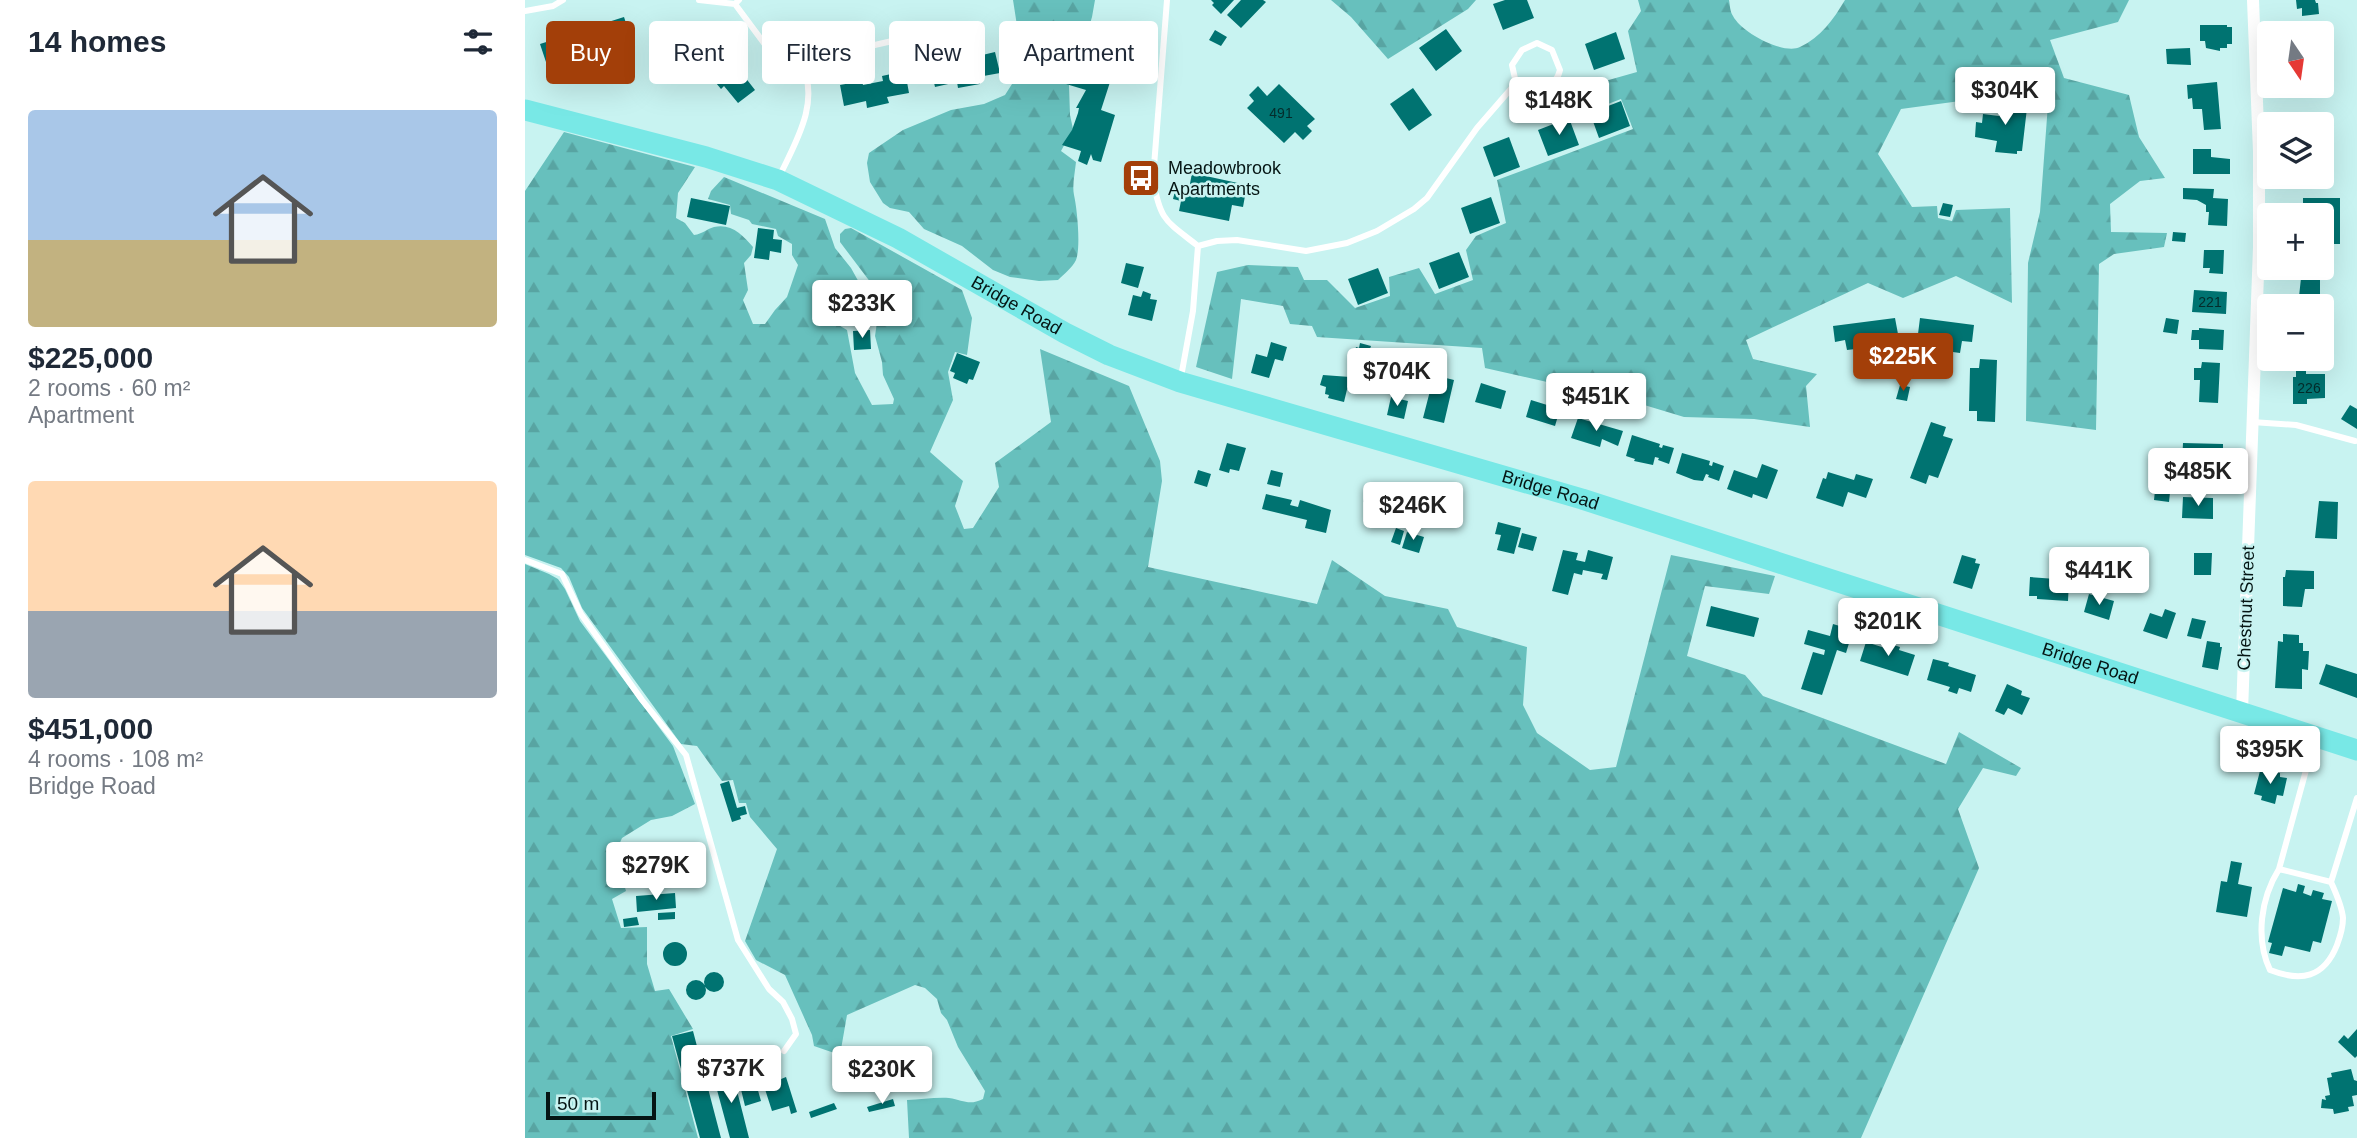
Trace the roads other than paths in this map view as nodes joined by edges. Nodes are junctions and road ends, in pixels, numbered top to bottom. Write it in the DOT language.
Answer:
graph roads {
  1 [pos="563,0"];
  2 [pos="699,0"];
  3 [pos="1167,0"];
  4 [pos="2253,0"];
  5 [pos="737,2"];
  6 [pos="525,11"];
  7 [pos="762,39"];
  8 [pos="1516,83"];
  9 [pos="809,84"];
  10 [pos="525,110"];
  11 [pos="778,180"];
  12 [pos="1198,246"];
  13 [pos="1180,382"];
  14 [pos="2252,422"];
  15 [pos="2355,441"];
  16 [pos="525,560"];
  17 [pos="2250,715"];
  18 [pos="2315,736"];
  19 [pos="2357,750"];
  20 [pos="2306,770"];
  21 [pos="2357,798"];
  22 [pos="2279,869"];
  23 [pos="2331,882"];
  24 [pos="784,1051"];
  1 -- 6 [label="lane"];
  2 -- 5 [label="lane"];
  3 -- 12 [label="lane"];
  4 -- 14 [label="street, Chestnut Street"];
  5 -- 7 [label="lane"];
  8 -- 8 [label="lane"];
  8 -- 12 [label="lane"];
  9 -- 11 [label="lane"];
  10 -- 11 [label="main road, Bridge Road"];
  11 -- 13 [label="main road, Bridge Road"];
  12 -- 13 [label="lane"];
  13 -- 17 [label="main road, Bridge Road"];
  14 -- 15 [label="lane"];
  14 -- 17 [label="street, Chestnut Street"];
  16 -- 24 [label="lane"];
  17 -- 18 [label="main road, Bridge Road"];
  17 -- 20 [label="lane"];
  18 -- 19 [label="main road, Bridge Road"];
  18 -- 20 [label="lane"];
  20 -- 22 [label="lane"];
  21 -- 23 [label="lane"];
  22 -- 23 [label="lane"];
  22 -- 23 [label="lane"];
}
